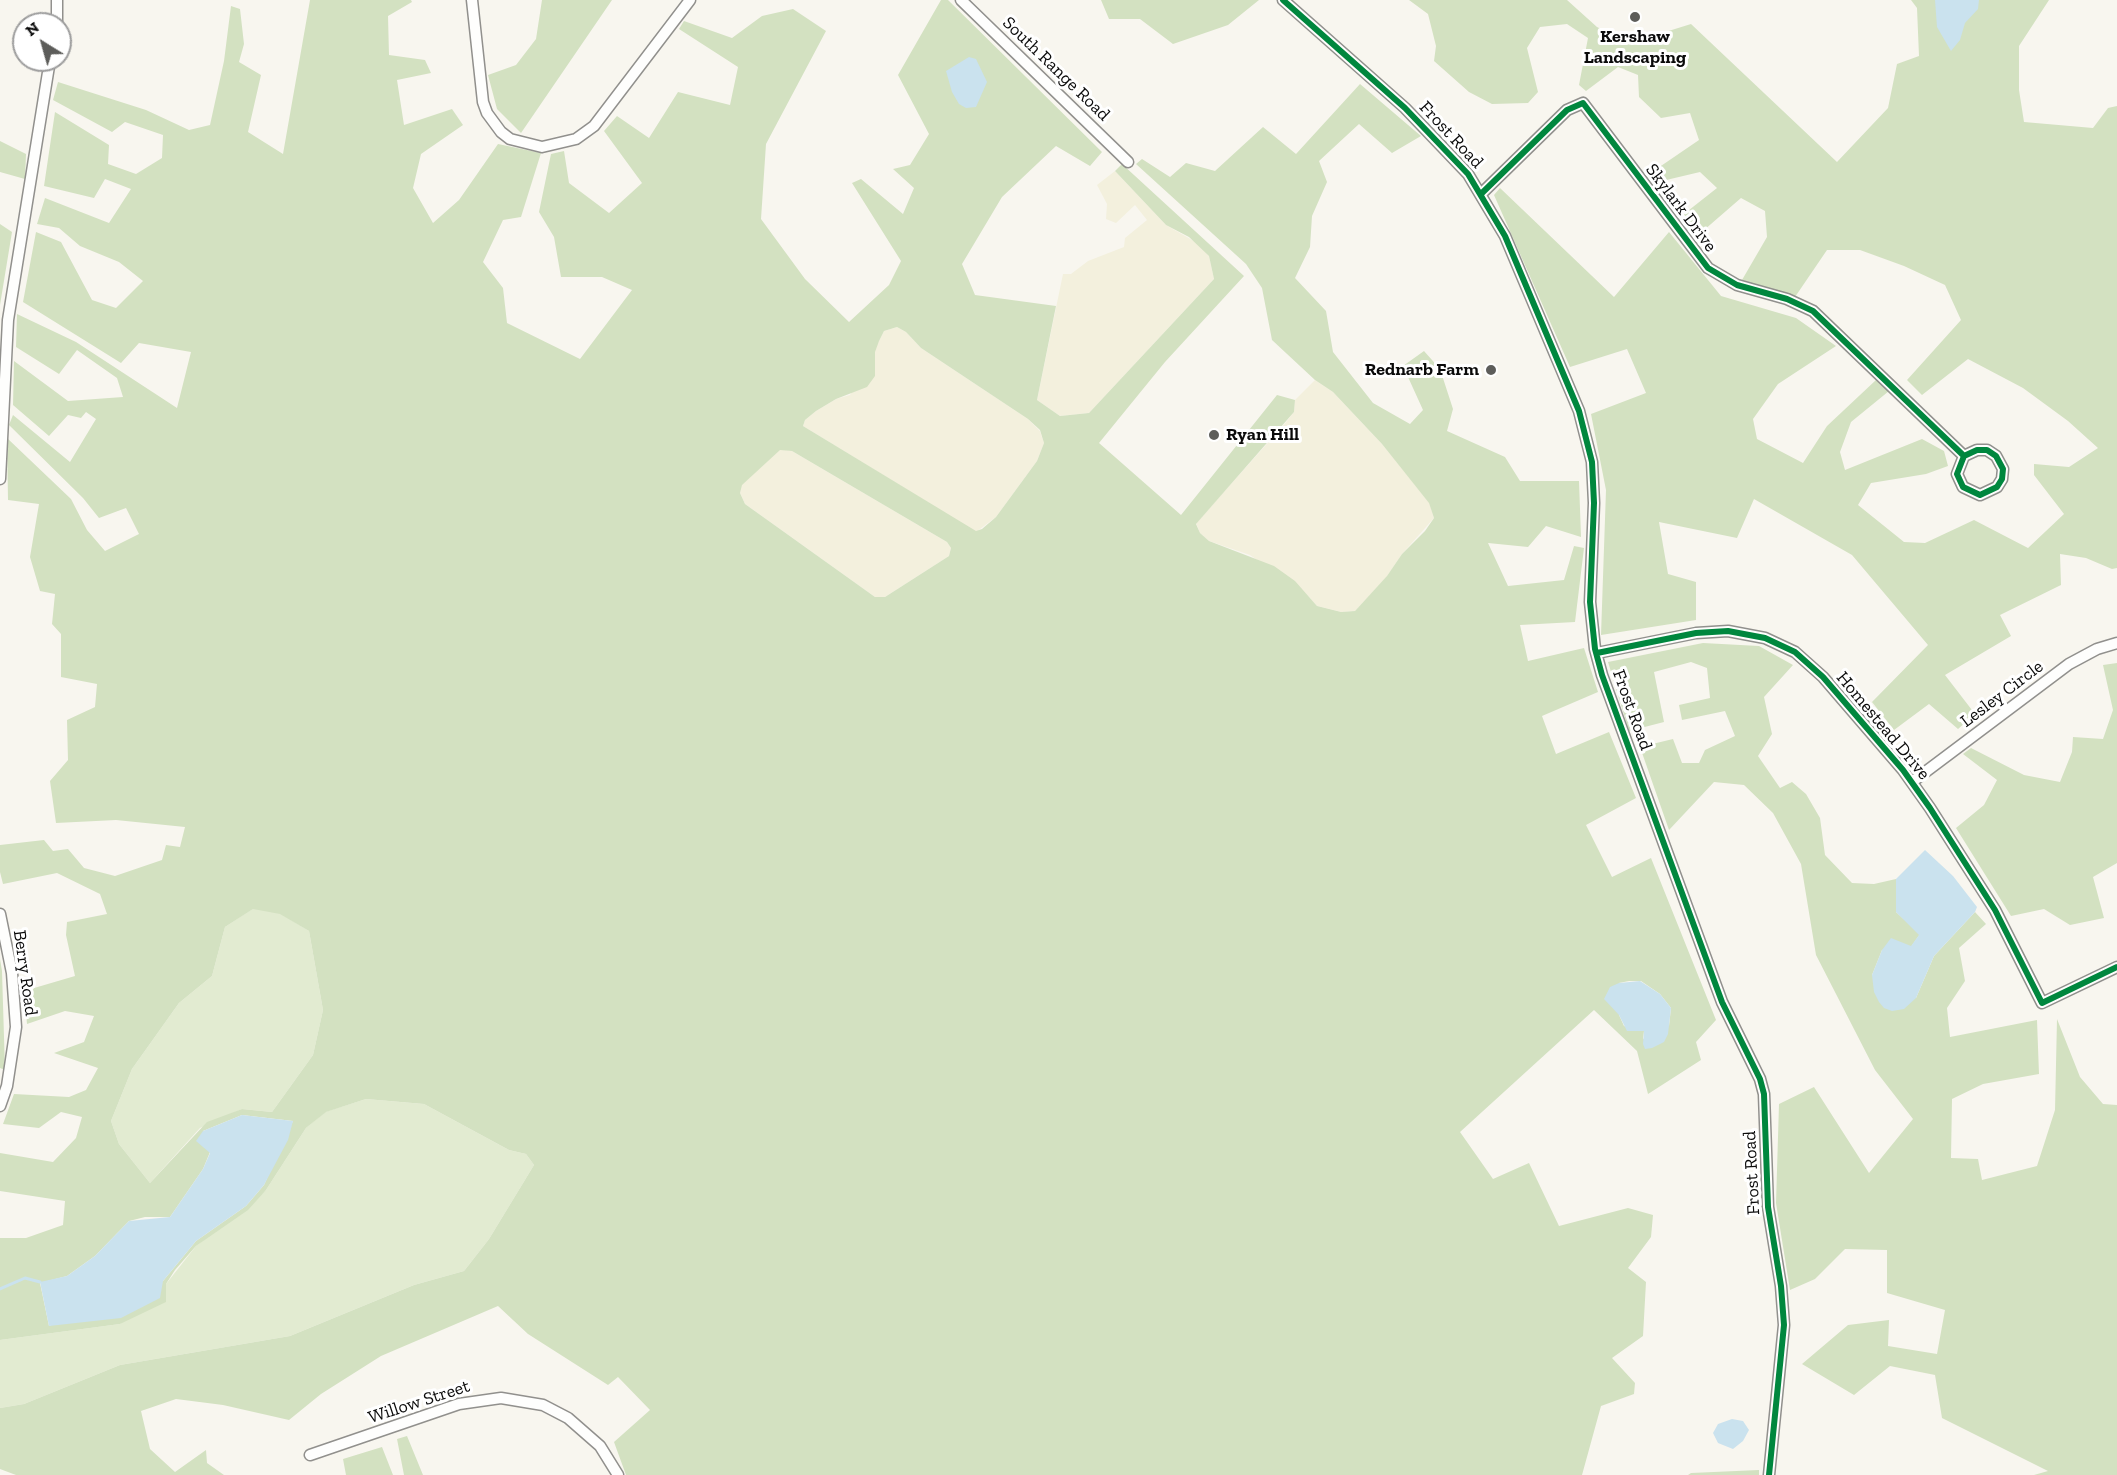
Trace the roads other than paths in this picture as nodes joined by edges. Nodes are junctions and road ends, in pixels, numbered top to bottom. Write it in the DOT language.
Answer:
graph roads {
  1 [pos="472,0"];
  2 [pos="690,0"];
  3 [pos="961,0"];
  4 [pos="1283,0"];
  5 [pos="49,72"];
  6 [pos="1128,162"];
  7 [pos="1482,193"];
  8 [pos="1964,456"];
  9 [pos="0,479"];
  10 [pos="2117,643"];
  11 [pos="1597,654"];
  12 [pos="1912,782"];
  13 [pos="0,914"];
  14 [pos="2117,967"];
  15 [pos="0,1106"];
  16 [pos="310,1455"];
  17 [pos="618,1475"];
  18 [pos="1770,1475"];
  1 -- 2 [label="street"];
  3 -- 6 [label="street, South Range Road"];
  4 -- 7 [label="street, Frost Road"];
  5 -- 9 [label="street"];
  7 -- 8 [label="street, Skylark Drive"];
  7 -- 11 [label="street, Frost Road"];
  8 -- 8 [label="street"];
  10 -- 12 [label="street, Lesley Circle"];
  11 -- 12 [label="street, Homestead Drive"];
  11 -- 18 [label="street, Frost Road"];
  12 -- 14 [label="street, Homestead Drive"];
  13 -- 15 [label="street, Berry Road"];
  16 -- 17 [label="street, Willow Street"];
}
